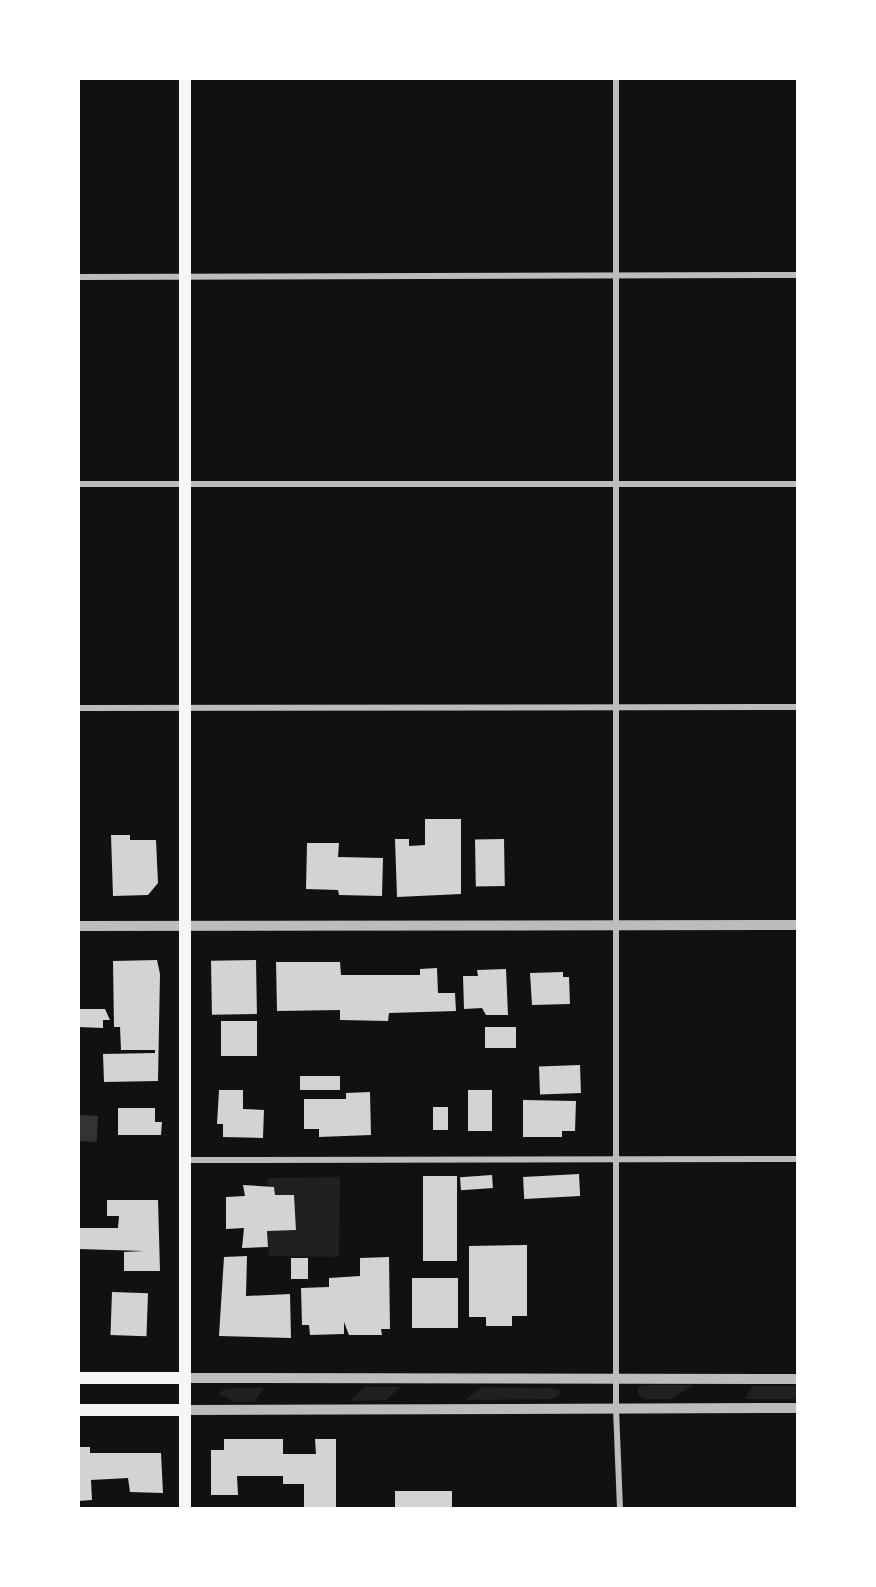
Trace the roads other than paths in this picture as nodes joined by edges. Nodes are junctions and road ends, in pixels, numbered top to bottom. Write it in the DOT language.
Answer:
graph roads {
  1 [pos="184,78"];
  2 [pos="616,78"];
  3 [pos="798,275"];
  4 [pos="616,276"];
  5 [pos="78,277"];
  6 [pos="184,277"];
  7 [pos="616,483"];
  8 [pos="78,484"];
  9 [pos="184,484"];
  10 [pos="798,484"];
  11 [pos="798,706"];
  12 [pos="616,707"];
  13 [pos="78,708"];
  14 [pos="184,708"];
  15 [pos="616,925"];
  16 [pos="78,926"];
  17 [pos="185,926"];
  18 [pos="798,926"];
  19 [pos="798,1159"];
  20 [pos="185,1160"];
  21 [pos="616,1160"];
  22 [pos="78,1378"];
  23 [pos="185,1378"];
  24 [pos="616,1379"];
  25 [pos="798,1379"];
  26 [pos="798,1408"];
  27 [pos="616,1409"];
  28 [pos="78,1410"];
  29 [pos="185,1410"];
  30 [pos="185,1509"];
  31 [pos="620,1509"];
  1 -- 6 [label="main road"];
  2 -- 4 [label="street"];
  3 -- 4 [label="street"];
  4 -- 6 [label="street"];
  4 -- 7 [label="street"];
  5 -- 6 [label="street"];
  6 -- 9 [label="main road"];
  7 -- 9 [label="street"];
  7 -- 10 [label="street"];
  7 -- 12 [label="street"];
  8 -- 9 [label="street"];
  9 -- 14 [label="main road"];
  11 -- 12 [label="street"];
  12 -- 14 [label="street"];
  12 -- 15 [label="street"];
  13 -- 14 [label="street"];
  14 -- 17 [label="main road"];
  15 -- 17 [label="street"];
  15 -- 18 [label="street"];
  15 -- 21 [label="street"];
  16 -- 17 [label="street"];
  17 -- 20 [label="main road"];
  19 -- 21 [label="street"];
  20 -- 21 [label="street"];
  20 -- 23 [label="main road"];
  21 -- 24 [label="street"];
  22 -- 23 [label="main road"];
  23 -- 24 [label="street"];
  23 -- 29 [label="main road"];
  24 -- 25 [label="street"];
  24 -- 27 [label="street"];
  26 -- 27 [label="street"];
  27 -- 29 [label="street"];
  27 -- 31 [label="street"];
  28 -- 29 [label="main road"];
  29 -- 30 [label="main road"];
}
